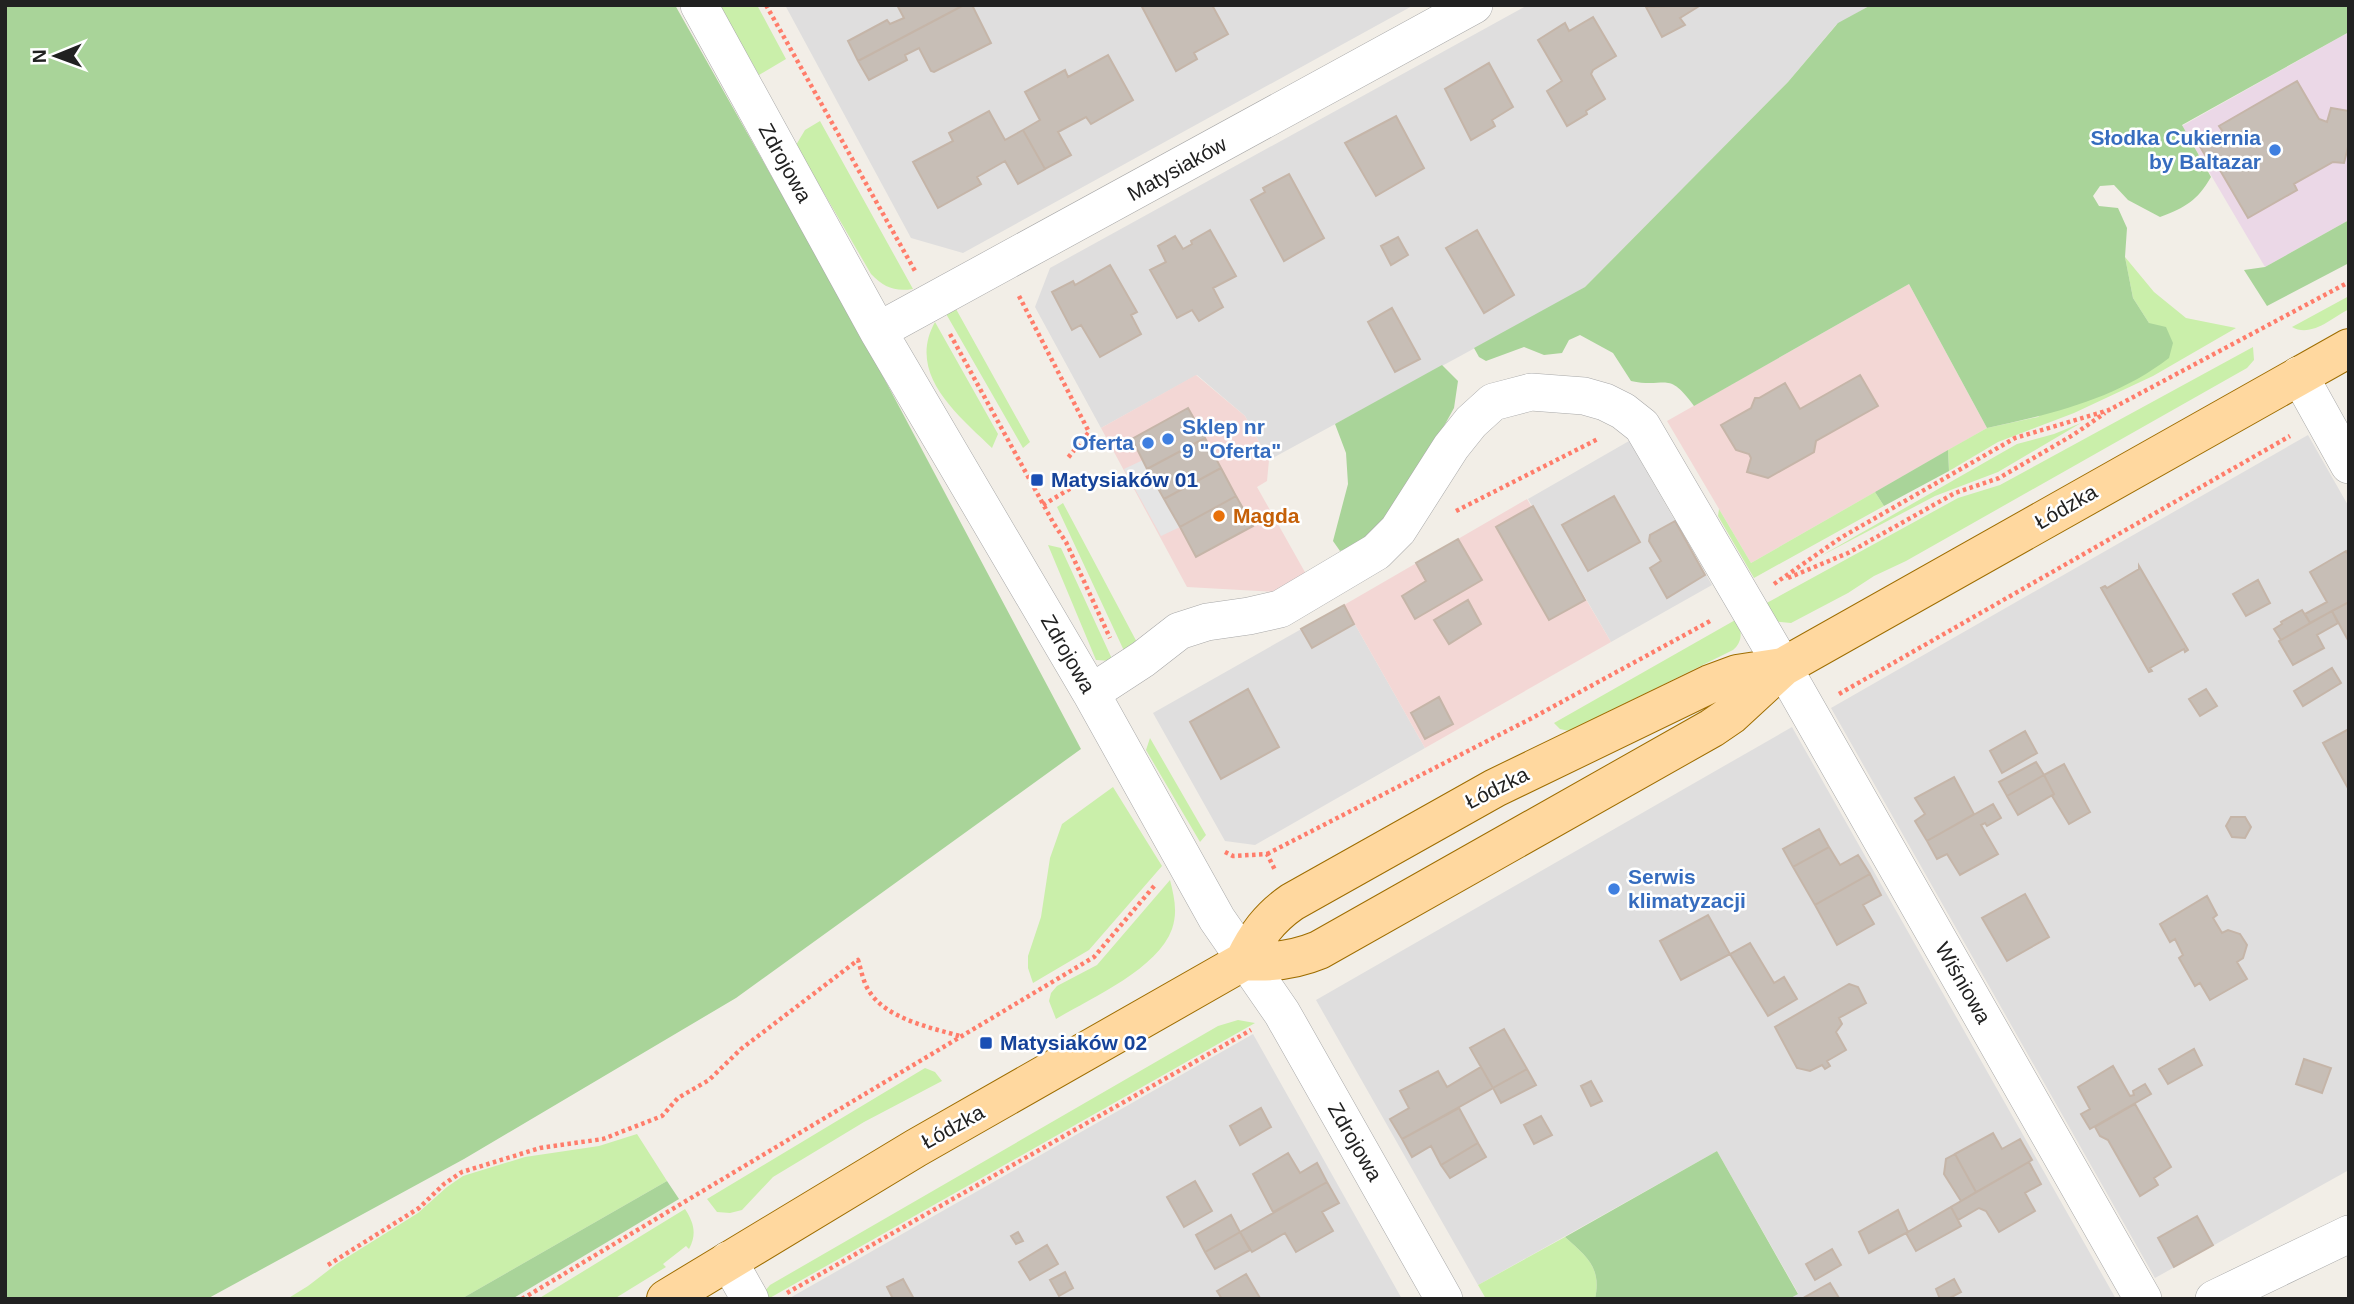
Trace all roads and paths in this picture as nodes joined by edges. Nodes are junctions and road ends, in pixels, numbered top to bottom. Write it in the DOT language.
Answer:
graph roads {
  1 [pos="699,5"];
  2 [pos="766,5"];
  3 [pos="1474,5"];
  4 [pos="2349,282"];
  5 [pos="1017,294"];
  6 [pos="932,302"];
  7 [pos="878,331"];
  8 [pos="2349,348"];
  9 [pos="2299,375"];
  10 [pos="2109,410"];
  11 [pos="1642,426"];
  12 [pos="1067,459"];
  13 [pos="2349,464"];
  14 [pos="1083,481"];
  15 [pos="1043,505"];
  16 [pos="1446,515"];
  17 [pos="1779,582"];
  18 [pos="1746,602"];
  19 [pos="1783,667"];
  20 [pos="1125,671"];
  21 [pos="1091,693"];
  22 [pos="1219,842"];
  23 [pos="1226,854"];
  24 [pos="1267,854"];
  25 [pos="1186,862"];
  26 [pos="1292,901"];
  27 [pos="1244,961"];
  28 [pos="960,1037"];
  29 [pos="2349,1234"];
  30 [pos="728,1260"];
  31 [pos="327,1265"];
  32 [pos="522,1299"];
  33 [pos="666,1299"];
  34 [pos="750,1299"];
  35 [pos="1444,1299"];
  36 [pos="2143,1299"];
  37 [pos="2214,1299"];
  1 -- 7 [label="street, Zdrojowa"];
  2 -- 6 [label="path"];
  3 -- 6 [label="street, Matysiaków"];
  4 -- 10 [label="path"];
  5 -- 12 [label="path"];
  6 -- 7 [label="street, Matysiaków"];
  6 -- 15 [label="path"];
  7 -- 21 [label="street, Zdrojowa"];
  8 -- 9 [label="main road, Łódzka"];
  9 -- 13 [label="street"];
  9 -- 19 [label="main road, Łódzka"];
  10 -- 17 [label="path"];
  10 -- 17 [label="path"];
  11 -- 16 [label="path"];
  11 -- 18 [label="street, Wiśniowa"];
  11 -- 20 [label="street"];
  14 -- 15 [label="path"];
  15 -- 20 [label="path"];
  17 -- 18 [label="path"];
  18 -- 19 [label="street, Wiśniowa"];
  18 -- 24 [label="path"];
  19 -- 26 [label="main road, Łódzka"];
  19 -- 27 [label="main road, Łódzka"];
  19 -- 36 [label="street, Wiśniowa"];
  20 -- 21 [label="street"];
  21 -- 25 [label="street, Zdrojowa"];
  22 -- 23 [label="path"];
  23 -- 24 [label="path"];
  23 -- 25 [label="path"];
  24 -- 26 [label="path"];
  25 -- 27 [label="street, Zdrojowa"];
  25 -- 28 [label="path"];
  26 -- 27 [label="main road, Łódzka"];
  27 -- 30 [label="main road, Łódzka"];
  27 -- 35 [label="street, Zdrojowa"];
  28 -- 31 [label="path"];
  28 -- 32 [label="path"];
  29 -- 37 [label="street"];
  30 -- 33 [label="main road, Łódzka"];
  30 -- 34 [label="street"];
}
